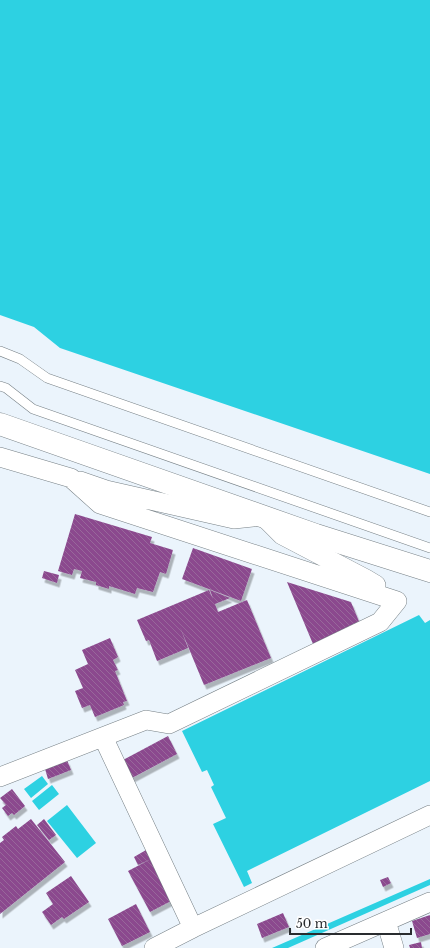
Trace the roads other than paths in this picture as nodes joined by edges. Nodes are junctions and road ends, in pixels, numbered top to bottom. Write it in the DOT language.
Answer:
graph roads {
  1 [pos="0,351"];
  2 [pos="0,386"];
  3 [pos="1,423"];
  4 [pos="0,457"];
  5 [pos="71,478"];
  6 [pos="430,512"];
  7 [pos="263,516"];
  8 [pos="430,548"];
  9 [pos="430,571"];
  10 [pos="397,601"];
  11 [pos="103,737"];
  12 [pos="0,777"];
  13 [pos="430,815"];
  14 [pos="430,902"];
  15 [pos="386,921"];
  16 [pos="193,928"];
  17 [pos="154,948"];
  18 [pos="325,948"];
  19 [pos="394,948"];
  1 -- 6 [label="lane"];
  2 -- 8 [label="lane"];
  3 -- 7 [label="street"];
  4 -- 5 [label="street"];
  5 -- 7 [label="street"];
  5 -- 10 [label="street"];
  7 -- 9 [label="street"];
  7 -- 10 [label="street"];
  10 -- 11 [label="street"];
  11 -- 12 [label="street"];
  11 -- 16 [label="street"];
  13 -- 16 [label="street"];
  14 -- 15 [label="street"];
  15 -- 18 [label="street"];
  15 -- 19 [label="street"];
  16 -- 17 [label="street"];
}
